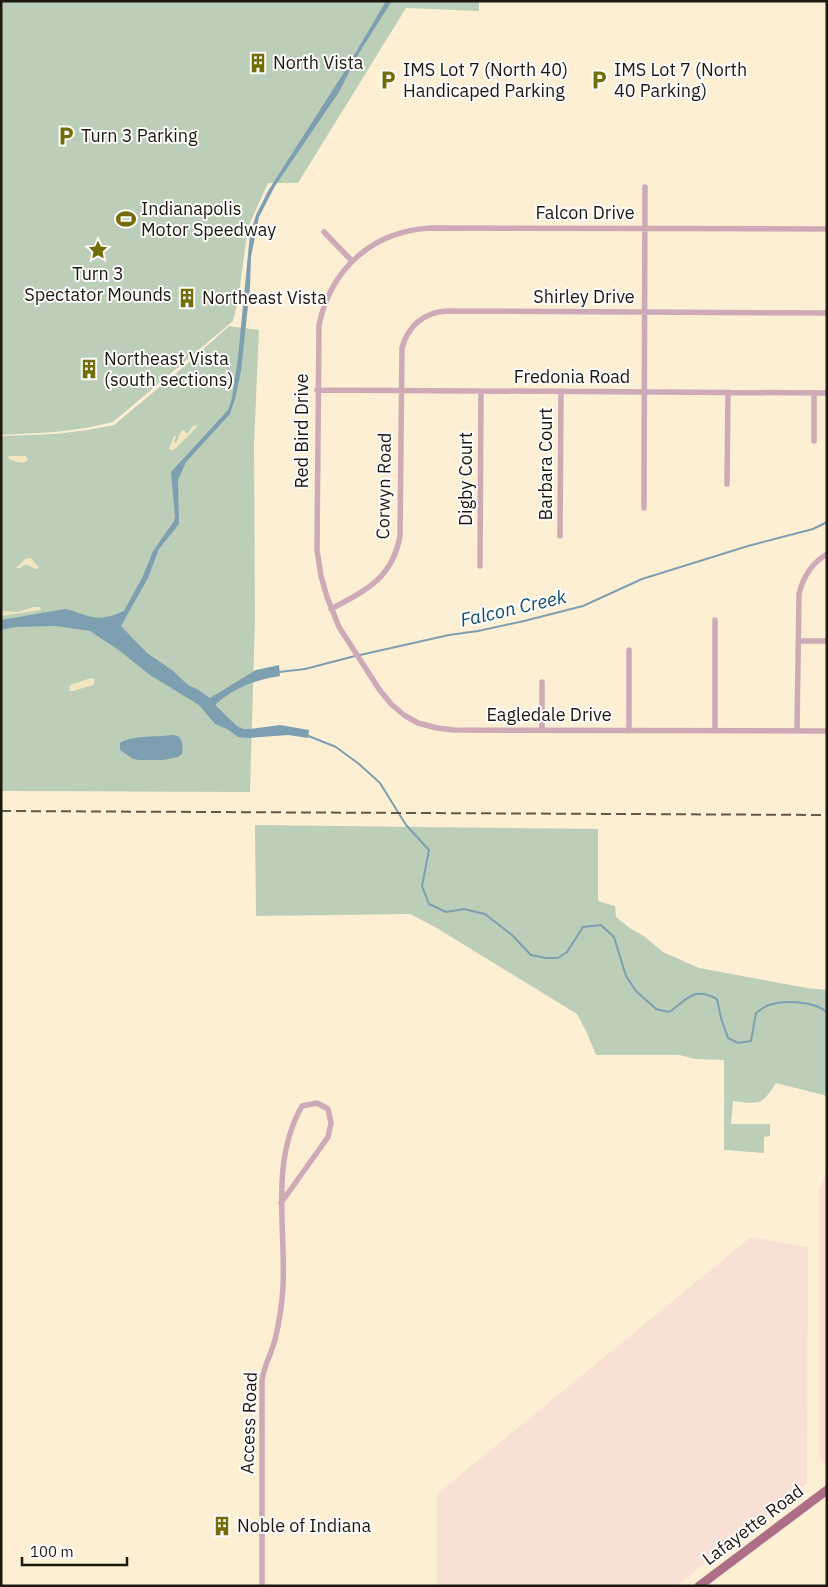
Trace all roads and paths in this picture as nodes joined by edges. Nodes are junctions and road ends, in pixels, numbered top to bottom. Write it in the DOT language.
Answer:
graph roads {
  1 [pos="645,188"];
  2 [pos="645,228"];
  3 [pos="827,229"];
  4 [pos="324,232"];
  5 [pos="352,261"];
  6 [pos="645,312"];
  7 [pos="827,313"];
  8 [pos="317,390"];
  9 [pos="401,391"];
  10 [pos="481,391"];
  11 [pos="561,392"];
  12 [pos="645,392"];
  13 [pos="728,392"];
  14 [pos="814,393"];
  15 [pos="827,393"];
  16 [pos="814,441"];
  17 [pos="727,484"];
  18 [pos="644,508"];
  19 [pos="560,536"];
  20 [pos="827,554"];
  21 [pos="480,566"];
  22 [pos="331,609"];
  23 [pos="716,620"];
  24 [pos="798,641"];
  25 [pos="827,642"];
  26 [pos="629,650"];
  27 [pos="542,682"];
  28 [pos="542,730"];
  29 [pos="629,731"];
  30 [pos="715,731"];
  31 [pos="797,731"];
  32 [pos="827,731"];
  33 [pos="281,1203"];
  34 [pos="827,1490"];
  35 [pos="262,1586"];
  36 [pos="699,1586"];
  1 -- 2 [label="street"];
  2 -- 3 [label="street, Falcon Drive"];
  2 -- 5 [label="street, Falcon Drive"];
  2 -- 6 [label="street"];
  4 -- 5 [label="street"];
  5 -- 8 [label="street, Red Bird Drive"];
  6 -- 7 [label="street, Shirley Drive"];
  6 -- 9 [label="street, Shirley Drive"];
  6 -- 12 [label="street"];
  8 -- 9 [label="street, Fredonia Road"];
  8 -- 22 [label="street, Red Bird Drive"];
  9 -- 10 [label="street, Fredonia Road"];
  9 -- 22 [label="street, Corwyn Road"];
  10 -- 11 [label="street, Fredonia Road"];
  10 -- 21 [label="street, Digby Court"];
  11 -- 12 [label="street, Fredonia Road"];
  11 -- 19 [label="street, Barbara Court"];
  12 -- 13 [label="street, Fredonia Road"];
  12 -- 18 [label="street"];
  13 -- 14 [label="street, Fredonia Road"];
  13 -- 17 [label="street"];
  14 -- 15 [label="street, Fredonia Road"];
  14 -- 16 [label="street"];
  20 -- 24 [label="street"];
  22 -- 28 [label="street, Eagledale Drive"];
  23 -- 30 [label="street"];
  24 -- 25 [label="street"];
  24 -- 31 [label="street"];
  26 -- 29 [label="street"];
  27 -- 28 [label="street"];
  28 -- 29 [label="street, Eagledale Drive"];
  29 -- 30 [label="street, Eagledale Drive"];
  30 -- 31 [label="street, Eagledale Drive"];
  31 -- 32 [label="street, Eagledale Drive"];
  33 -- 33 [label="street, Access Road"];
  33 -- 35 [label="street, Access Road"];
  34 -- 36 [label="main road, Lafayette Road"];
}
